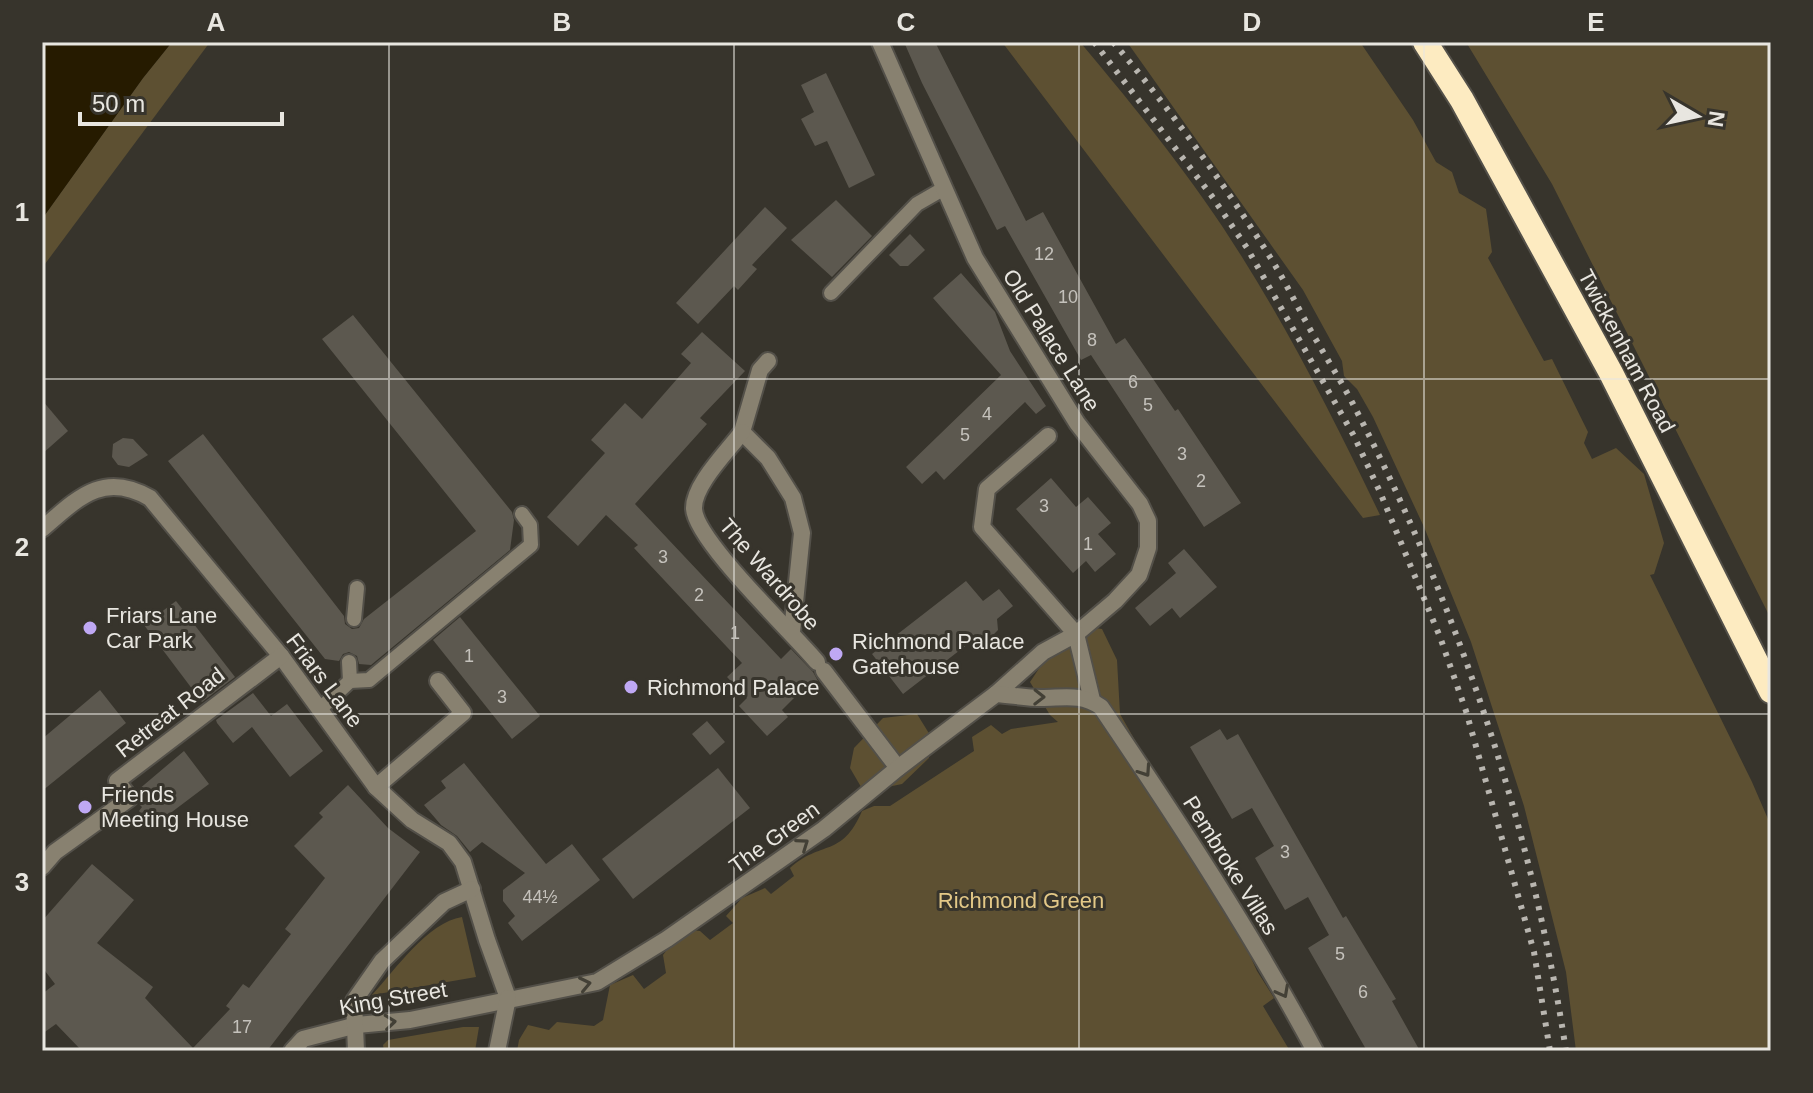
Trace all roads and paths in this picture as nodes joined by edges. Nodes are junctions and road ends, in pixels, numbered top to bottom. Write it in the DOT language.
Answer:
graph roads {
  1 [pos="880,42"];
  2 [pos="1425,42"];
  3 [pos="943,189"];
  4 [pos="831,293"];
  5 [pos="768,361"];
  6 [pos="742,432"];
  7 [pos="1048,436"];
  8 [pos="522,514"];
  9 [pos="42,529"];
  10 [pos="357,588"];
  11 [pos="354,619"];
  12 [pos="792,632"];
  13 [pos="1076,634"];
  14 [pos="281,656"];
  15 [pos="349,662"];
  16 [pos="350,681"];
  17 [pos="438,681"];
  18 [pos="1771,691"];
  19 [pos="996,694"];
  20 [pos="1096,703"];
  21 [pos="321,708"];
  22 [pos="898,768"];
  23 [pos="376,787"];
  24 [pos="42,867"];
  25 [pos="472,889"];
  26 [pos="508,998"];
  27 [pos="357,1025"];
  28 [pos="292,1051"];
  29 [pos="356,1051"];
  30 [pos="497,1051"];
  31 [pos="1315,1051"];
  1 -- 3 [label="street, Old Palace Lane"];
  2 -- 18 [label="highway, Twickenham Road"];
  3 -- 4 [label="lane"];
  3 -- 13 [label="street, Old Palace Lane"];
  5 -- 6 [label="street"];
  6 -- 12 [label="street"];
  6 -- 12 [label="street, The Wardrobe"];
  7 -- 13 [label="street"];
  8 -- 16 [label="lane"];
  9 -- 14 [label="street, Friars Lane"];
  10 -- 11 [label="lane"];
  12 -- 22 [label="street, The Wardrobe"];
  13 -- 19 [label="street, Old Palace Lane"];
  13 -- 20 [label="street"];
  14 -- 21 [label="street, Friars Lane"];
  14 -- 24 [label="street, Retreat Road"];
  15 -- 16 [label="lane"];
  16 -- 21 [label="lane"];
  17 -- 23 [label="street"];
  19 -- 20 [label="street, one-way"];
  19 -- 22 [label="street, The Green"];
  20 -- 31 [label="street, Pembroke Villas, one-way"];
  21 -- 23 [label="street, Friars Lane"];
  26 -- 22 [label="street, The Green, one-way"];
  23 -- 25 [label="street, Friars Lane"];
  25 -- 26 [label="street, Friars Lane"];
  25 -- 27 [label="street"];
  27 -- 26 [label="street, King Street, one-way"];
  26 -- 30 [label="street"];
  27 -- 28 [label="street, King Street"];
  27 -- 29 [label="street"];
}
